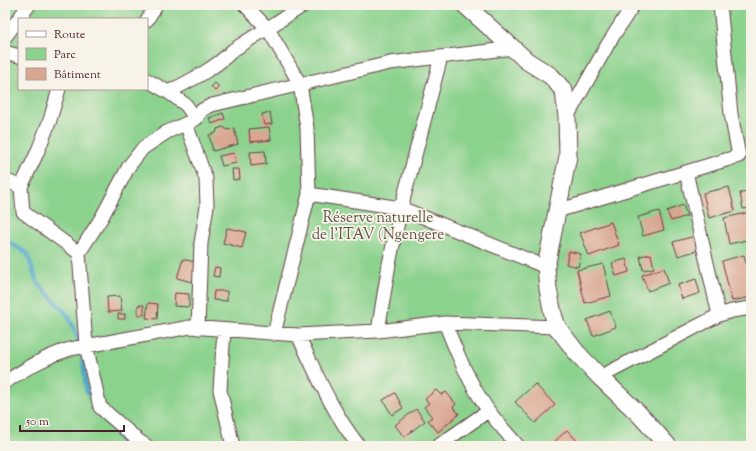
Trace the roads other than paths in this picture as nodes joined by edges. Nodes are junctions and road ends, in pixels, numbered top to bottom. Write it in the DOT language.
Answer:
graph roads {
  1 [pos="29,5"];
  2 [pos="156,5"];
  3 [pos="245,5"];
  4 [pos="304,5"];
  5 [pos="465,5"];
  6 [pos="633,5"];
  7 [pos="720,5"];
  8 [pos="19,18"];
  9 [pos="148,18"];
  10 [pos="18,20"];
  11 [pos="268,29"];
  12 [pos="5,37"];
  13 [pos="514,48"];
  14 [pos="441,57"];
  15 [pos="148,81"];
  16 [pos="300,84"];
  17 [pos="59,90"];
  18 [pos="168,92"];
  19 [pos="567,117"];
  20 [pos="191,121"];
  21 [pos="745,156"];
  22 [pos="686,172"];
  23 [pos="5,180"];
  24 [pos="21,187"];
  25 [pos="309,194"];
  26 [pos="401,208"];
  27 [pos="557,211"];
  28 [pos="79,253"];
  29 [pos="546,268"];
  30 [pos="751,308"];
  31 [pos="719,315"];
  32 [pos="445,323"];
  33 [pos="557,327"];
  34 [pos="198,328"];
  35 [pos="224,330"];
  36 [pos="378,331"];
  37 [pos="274,334"];
  38 [pos="298,335"];
  39 [pos="86,345"];
  40 [pos="600,377"];
  41 [pos="5,382"];
  42 [pos="488,411"];
  43 [pos="147,446"];
  44 [pos="233,446"];
  45 [pos="359,446"];
  46 [pos="438,446"];
  47 [pos="518,446"];
  48 [pos="668,446"];
  1 -- 8 [label="street"];
  2 -- 9 [label="street"];
  3 -- 11 [label="street"];
  4 -- 11 [label="street"];
  5 -- 13 [label="street"];
  6 -- 19 [label="street"];
  7 -- 21 [label="street"];
  10 -- 12 [label="street"];
  11 -- 16 [label="street"];
  11 -- 18 [label="street"];
  13 -- 14 [label="street"];
  13 -- 19 [label="street"];
  14 -- 16 [label="street"];
  14 -- 26 [label="street"];
  15 -- 18 [label="street"];
  16 -- 20 [label="street"];
  16 -- 25 [label="street"];
  17 -- 24 [label="street"];
  18 -- 20 [label="street"];
  19 -- 27 [label="street"];
  20 -- 28 [label="street"];
  20 -- 34 [label="street"];
  21 -- 22 [label="street"];
  22 -- 27 [label="street"];
  22 -- 31 [label="street"];
  23 -- 24 [label="street"];
  24 -- 28 [label="street"];
  25 -- 26 [label="street"];
  25 -- 37 [label="street"];
  26 -- 29 [label="street"];
  26 -- 36 [label="street"];
  27 -- 29 [label="street"];
  28 -- 39 [label="street"];
  29 -- 33 [label="street"];
  30 -- 31 [label="street"];
  31 -- 40 [label="street"];
  32 -- 33 [label="street"];
  32 -- 36 [label="street"];
  32 -- 42 [label="street"];
  33 -- 40 [label="street"];
  34 -- 35 [label="street"];
  34 -- 39 [label="street"];
  35 -- 37 [label="street"];
  35 -- 44 [label="street"];
  36 -- 38 [label="street"];
  37 -- 38 [label="street"];
  38 -- 45 [label="street"];
  39 -- 41 [label="street"];
  39 -- 43 [label="street"];
  40 -- 48 [label="street"];
  42 -- 46 [label="street"];
  42 -- 47 [label="street"];
}
